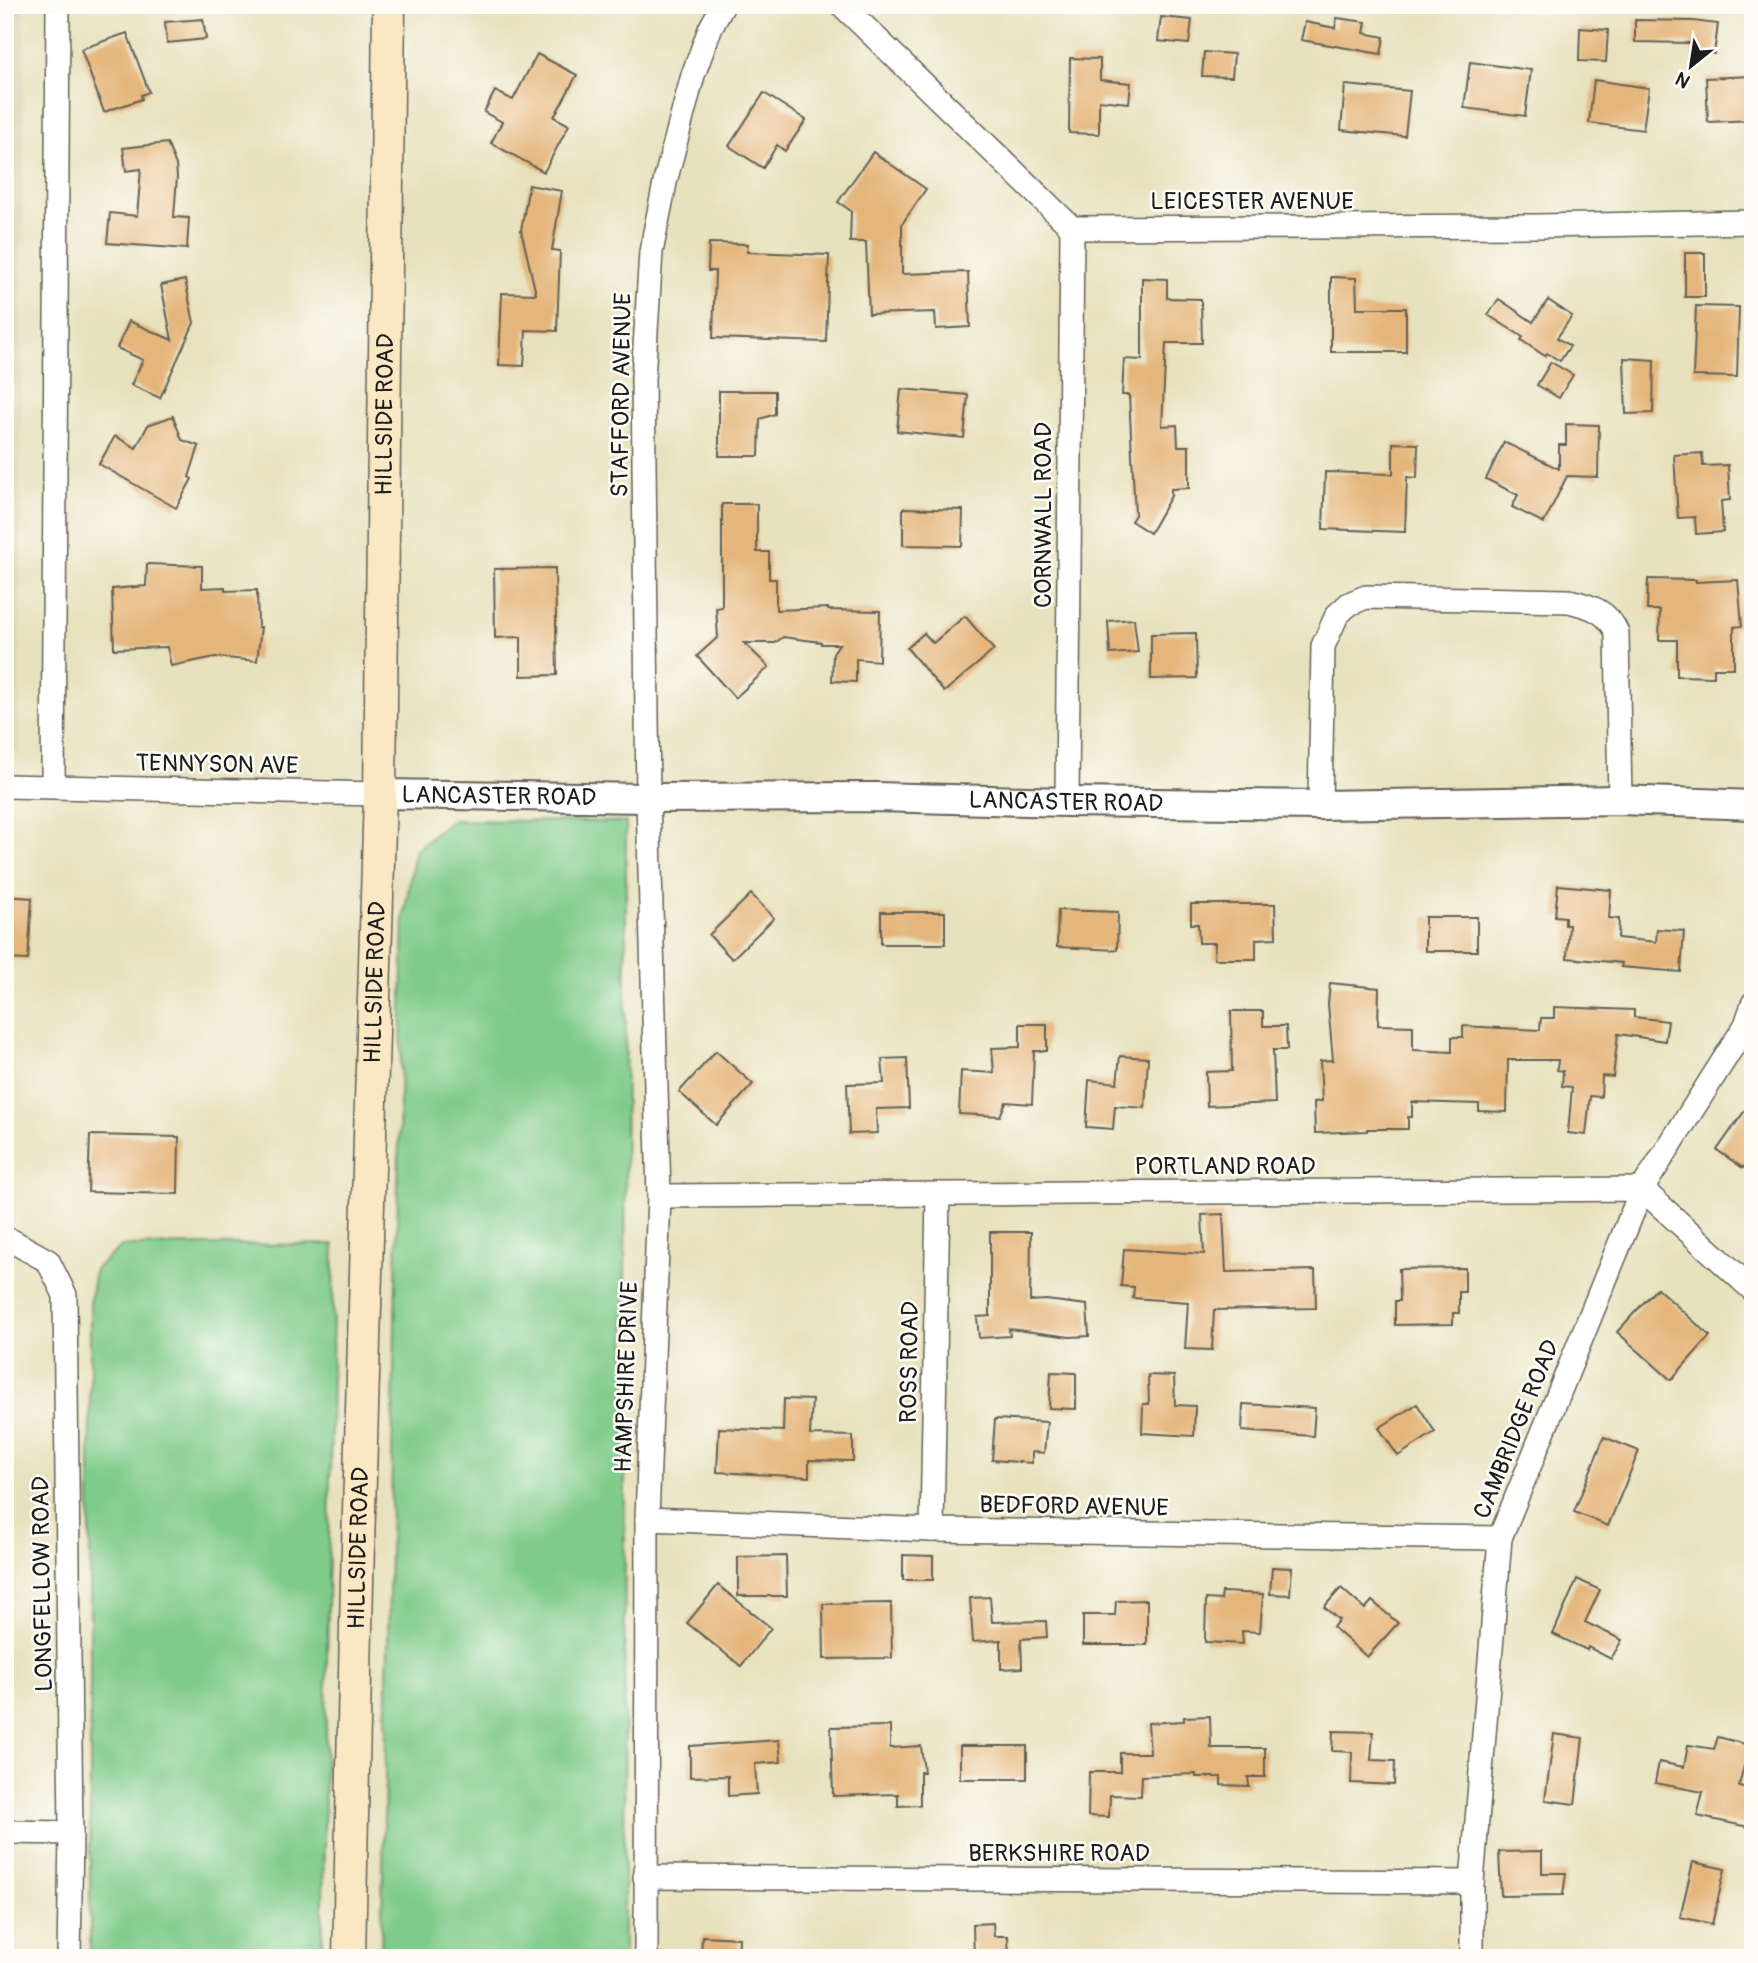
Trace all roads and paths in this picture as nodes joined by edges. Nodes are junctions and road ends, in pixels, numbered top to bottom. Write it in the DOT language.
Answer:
graph roads {
  1 [pos="58,5"];
  2 [pos="388,5"];
  3 [pos="723,5"];
  4 [pos="842,5"];
  5 [pos="1753,222"];
  6 [pos="1072,228"];
  7 [pos="5,786"];
  8 [pos="53,786"];
  9 [pos="380,794"];
  10 [pos="648,798"];
  11 [pos="1620,800"];
  12 [pos="1067,802"];
  13 [pos="1320,805"];
  14 [pos="1753,805"];
  15 [pos="1753,1004"];
  16 [pos="1642,1189"];
  17 [pos="938,1194"];
  18 [pos="659,1196"];
  19 [pos="5,1240"];
  20 [pos="1753,1290"];
  21 [pos="647,1519"];
  22 [pos="932,1530"];
  23 [pos="1500,1538"];
  24 [pos="5,1832"];
  25 [pos="71,1833"];
  26 [pos="645,1877"];
  27 [pos="1472,1882"];
  28 [pos="69,1958"];
  29 [pos="349,1958"];
  30 [pos="646,1958"];
  31 [pos="1472,1958"];
  1 -- 8 [label="street"];
  2 -- 9 [label="main road, HILLSIDE ROAD"];
  3 -- 10 [label="street, STAFFORD AVENUE"];
  4 -- 6 [label="street"];
  5 -- 6 [label="street, LEICESTER AVENUE"];
  6 -- 12 [label="street, CORNWALL ROAD"];
  7 -- 8 [label="street, TENNYSON AVE"];
  8 -- 9 [label="street, TENNYSON AVE"];
  9 -- 10 [label="street, LANCASTER ROAD"];
  9 -- 29 [label="main road, HILLSIDE ROAD"];
  10 -- 12 [label="street, LANCASTER ROAD"];
  10 -- 18 [label="street, HAMPSHIRE DRIVE"];
  11 -- 13 [label="street, LANCASTER ROAD"];
  11 -- 13 [label="street"];
  11 -- 14 [label="street, LANCASTER ROAD"];
  12 -- 13 [label="street, LANCASTER ROAD"];
  15 -- 16 [label="street, CAMBRIDGE ROAD"];
  16 -- 17 [label="street, PORTLAND ROAD"];
  16 -- 20 [label="street"];
  16 -- 23 [label="street, CAMBRIDGE ROAD"];
  17 -- 18 [label="street, PORTLAND ROAD"];
  17 -- 22 [label="street, ROSS ROAD"];
  18 -- 21 [label="street, HAMPSHIRE DRIVE"];
  19 -- 25 [label="street, LONGFELLOW ROAD"];
  21 -- 22 [label="street, BEDFORD AVENUE"];
  21 -- 26 [label="street, HAMPSHIRE DRIVE"];
  22 -- 23 [label="street, BEDFORD AVENUE"];
  23 -- 27 [label="street, CAMBRIDGE ROAD"];
  24 -- 25 [label="street"];
  25 -- 28 [label="street, LONGFELLOW ROAD"];
  26 -- 27 [label="street, BERKSHIRE ROAD"];
  26 -- 30 [label="street, HAMPSHIRE DRIVE"];
  27 -- 31 [label="street, CAMBRIDGE ROAD"];
}
